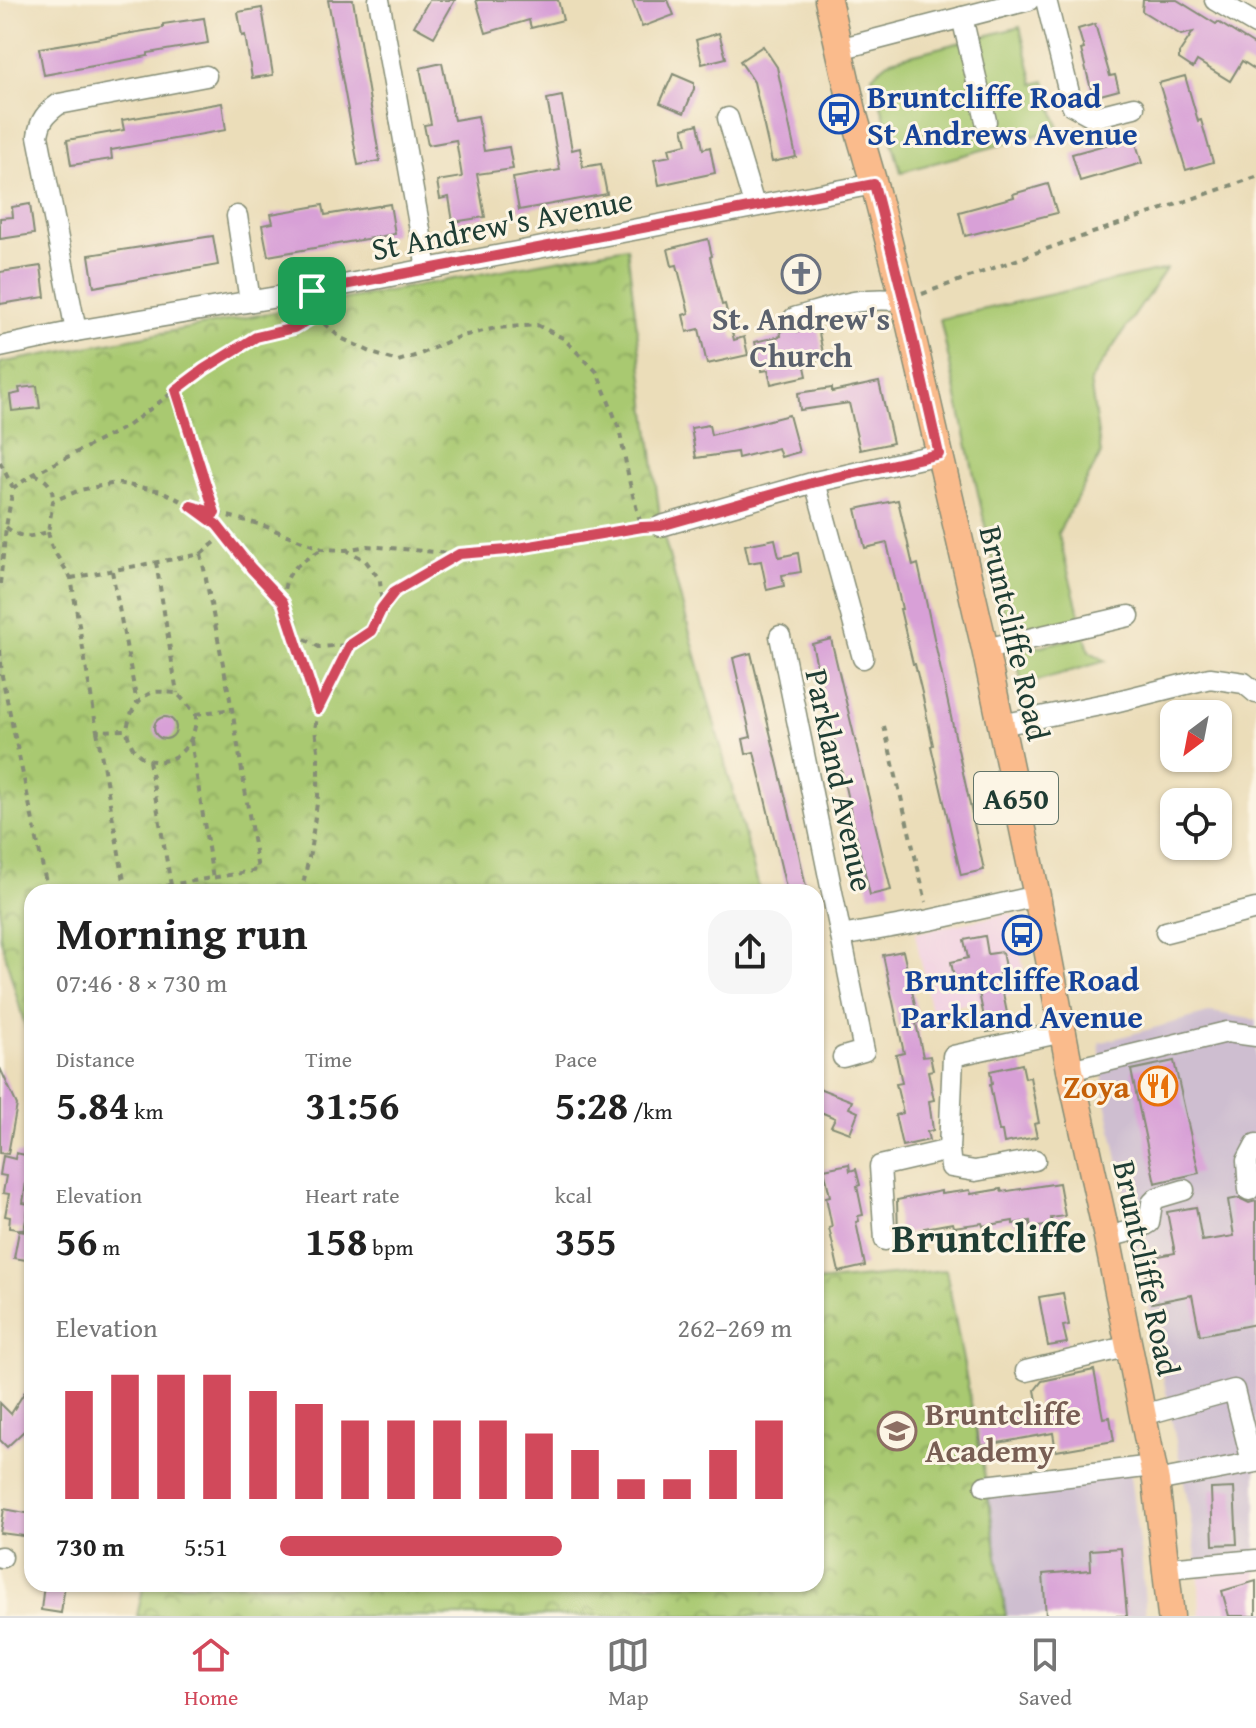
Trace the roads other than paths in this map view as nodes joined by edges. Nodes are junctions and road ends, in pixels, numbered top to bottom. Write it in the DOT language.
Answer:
graph roads {
  1 [pos="379,0"];
  2 [pos="828,0"];
  3 [pos="1029,0"];
  4 [pos="1046,0"];
  5 [pos="1215,0"];
  6 [pos="962,17"];
  7 [pos="1256,24"];
  8 [pos="839,49"];
  9 [pos="206,76"];
  10 [pos="1134,107"];
  11 [pos="728,118"];
  12 [pos="986,121"];
  13 [pos="874,184"];
  14 [pos="754,205"];
  15 [pos="237,216"];
  16 [pos="427,269"];
  17 [pos="250,301"];
  18 [pos="904,301"];
  19 [pos="794,318"];
  20 [pos="76,331"];
  21 [pos="0,347"];
  22 [pos="939,454"];
  23 [pos="815,482"];
  24 [pos="652,527"];
  25 [pos="1129,616"];
  26 [pos="780,636"];
  27 [pos="985,649"];
  28 [pos="863,658"];
  29 [pos="1256,693"];
  30 [pos="1001,725"];
  31 [pos="1037,896"];
  32 [pos="1256,909"];
  33 [pos="1166,932"];
  34 [pos="841,936"];
  35 [pos="1063,1032"];
  36 [pos="1256,1036"];
  37 [pos="843,1057"];
  38 [pos="1070,1070"];
  39 [pos="1256,1144"];
  40 [pos="949,1150"];
  41 [pos="1035,1160"];
  42 [pos="1184,1190"];
  43 [pos="1249,1190"];
  44 [pos="1107,1237"];
  45 [pos="885,1240"];
  46 [pos="1130,1346"];
  47 [pos="1026,1371"];
  48 [pos="1143,1415"];
  49 [pos="1254,1462"];
  50 [pos="1154,1474"];
  51 [pos="985,1486"];
  52 [pos="1256,1560"];
  53 [pos="1167,1568"];
  54 [pos="1171,1616"];
  1 -- 16 [label="street"];
  2 -- 8 [label="main road, Bruntcliffe Road / A650"];
  3 -- 6 [label="street"];
  4 -- 10 [label="street"];
  5 -- 7 [label="street"];
  6 -- 8 [label="street"];
  6 -- 12 [label="street"];
  8 -- 13 [label="main road, Bruntcliffe Road / A650"];
  9 -- 20 [label="street"];
  11 -- 14 [label="street"];
  13 -- 14 [label="street, St Andrew's Avenue"];
  13 -- 18 [label="main road, Bruntcliffe Road / A650"];
  14 -- 16 [label="street, St Andrew's Avenue"];
  15 -- 17 [label="street"];
  16 -- 17 [label="street, St Andrew's Avenue"];
  17 -- 20 [label="street, St Andrew's Avenue"];
  18 -- 19 [label="street"];
  18 -- 22 [label="main road, Bruntcliffe Road / A650"];
  20 -- 21 [label="street, St Andrew's Avenue"];
  22 -- 23 [label="street"];
  22 -- 27 [label="main road, Bruntcliffe Road / A650"];
  23 -- 24 [label="street"];
  23 -- 28 [label="street"];
  25 -- 27 [label="street"];
  26 -- 34 [label="street, Parkland Avenue"];
  27 -- 30 [label="main road, Bruntcliffe Road / A650"];
  29 -- 30 [label="street"];
  30 -- 31 [label="main road, Bruntcliffe Road / A650"];
  31 -- 34 [label="street, Parkland Avenue"];
  31 -- 35 [label="main road, Bruntcliffe Road / A650"];
  32 -- 33 [label="street"];
  34 -- 37 [label="street, Parkland Avenue"];
  35 -- 38 [label="main road, Bruntcliffe Road / A650"];
  35 -- 40 [label="street"];
  36 -- 38 [label="street"];
  38 -- 44 [label="main road, Bruntcliffe Road / A650"];
  39 -- 43 [label="street"];
  40 -- 41 [label="street"];
  40 -- 45 [label="street"];
  42 -- 44 [label="street"];
  44 -- 46 [label="main road, Bruntcliffe Road / A650"];
  46 -- 47 [label="street"];
  46 -- 48 [label="main road, Bruntcliffe Road / A650"];
  48 -- 49 [label="street"];
  48 -- 50 [label="main road, Bruntcliffe Road / A650"];
  49 -- 50 [label="street"];
  50 -- 51 [label="street"];
  50 -- 53 [label="main road, Bruntcliffe Road / A650"];
  52 -- 53 [label="street"];
  53 -- 54 [label="main road, Bruntcliffe Road / A650"];
}
